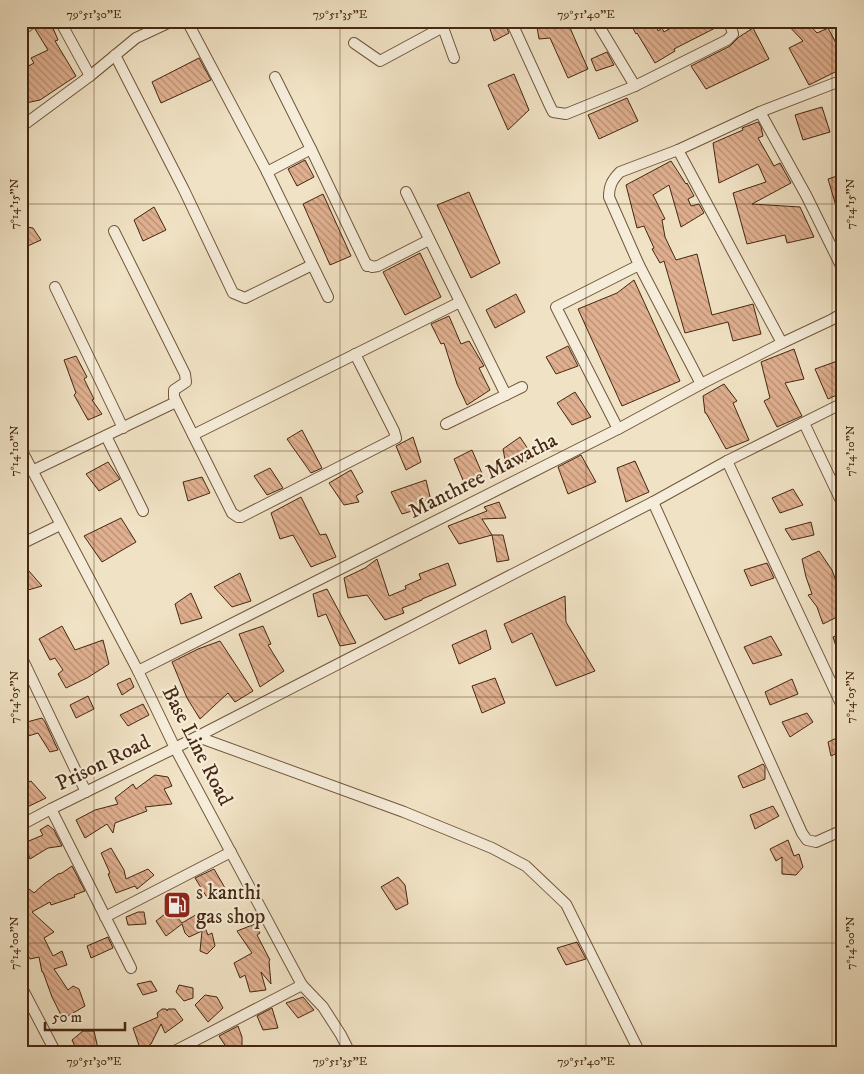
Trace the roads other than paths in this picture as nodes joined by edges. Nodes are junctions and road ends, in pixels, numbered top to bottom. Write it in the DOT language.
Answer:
graph roads {
  1 [pos="34,21"];
  2 [pos="60,21"];
  3 [pos="178,21"];
  4 [pos="187,21"];
  5 [pos="512,21"];
  6 [pos="596,21"];
  7 [pos="729,21"];
  8 [pos="442,24"];
  9 [pos="21,31"];
  10 [pos="354,43"];
  11 [pos="115,55"];
  12 [pos="454,58"];
  13 [pos="90,76"];
  14 [pos="275,77"];
  15 [pos="843,84"];
  16 [pos="634,86"];
  17 [pos="760,112"];
  18 [pos="21,127"];
  19 [pos="311,149"];
  20 [pos="678,150"];
  21 [pos="267,172"];
  22 [pos="406,192"];
  23 [pos="114,231"];
  24 [pos="429,240"];
  25 [pos="312,264"];
  26 [pos="639,265"];
  27 [pos="843,270"];
  28 [pos="55,287"];
  29 [pos="328,297"];
  30 [pos="460,302"];
  31 [pos="843,313"];
  32 [pos="782,343"];
  33 [pos="355,354"];
  34 [pos="700,384"];
  35 [pos="522,387"];
  36 [pos="506,395"];
  37 [pos="176,402"];
  38 [pos="843,403"];
  39 [pos="804,423"];
  40 [pos="446,424"];
  41 [pos="123,428"];
  42 [pos="618,429"];
  43 [pos="193,435"];
  44 [pos="106,436"];
  45 [pos="21,449"];
  46 [pos="727,461"];
  47 [pos="32,471"];
  48 [pos="653,502"];
  49 [pos="843,505"];
  50 [pos="143,511"];
  51 [pos="60,525"];
  52 [pos="21,544"];
  53 [pos="21,656"];
  54 [pos="138,671"];
  55 [pos="843,708"];
  56 [pos="198,737"];
  57 [pos="176,748"];
  58 [pos="86,792"];
  59 [pos="51,809"];
  60 [pos="21,825"];
  61 [pos="843,830"];
  62 [pos="231,852"];
  63 [pos="105,917"];
  64 [pos="131,968"];
  65 [pos="302,985"];
  66 [pos="21,986"];
  67 [pos="56,1053"];
  68 [pos="172,1053"];
  69 [pos="350,1053"];
  70 [pos="640,1053"];
  1 -- 9 [label="street"];
  2 -- 13 [label="street"];
  3 -- 11 [label="street"];
  4 -- 21 [label="street"];
  5 -- 16 [label="street"];
  6 -- 16 [label="street"];
  7 -- 16 [label="street"];
  8 -- 10 [label="street"];
  8 -- 12 [label="street"];
  11 -- 13 [label="street"];
  11 -- 25 [label="street"];
  13 -- 18 [label="street"];
  14 -- 19 [label="street"];
  15 -- 17 [label="street"];
  17 -- 20 [label="street"];
  17 -- 27 [label="street"];
  19 -- 21 [label="street"];
  19 -- 24 [label="street"];
  20 -- 26 [label="street"];
  20 -- 32 [label="street"];
  21 -- 25 [label="street"];
  22 -- 24 [label="street"];
  23 -- 37 [label="street"];
  24 -- 30 [label="street"];
  25 -- 29 [label="street"];
  26 -- 34 [label="street"];
  26 -- 42 [label="street"];
  28 -- 41 [label="street"];
  30 -- 33 [label="street"];
  30 -- 36 [label="street"];
  31 -- 32 [label="street, Manthree Mawatha"];
  32 -- 34 [label="street, Manthree Mawatha"];
  33 -- 43 [label="street"];
  33 -- 43 [label="street"];
  34 -- 42 [label="street, Manthree Mawatha"];
  35 -- 36 [label="street"];
  36 -- 40 [label="street"];
  37 -- 41 [label="street"];
  37 -- 43 [label="street"];
  38 -- 39 [label="street, Prison Road"];
  39 -- 46 [label="street, Prison Road"];
  39 -- 49 [label="street"];
  41 -- 44 [label="street"];
  42 -- 54 [label="street, Manthree Mawatha"];
  44 -- 47 [label="street"];
  44 -- 50 [label="street"];
  45 -- 47 [label="street, Base Line Road"];
  46 -- 48 [label="street, Prison Road"];
  46 -- 55 [label="street"];
  47 -- 51 [label="street, Base Line Road"];
  48 -- 56 [label="street, Prison Road"];
  48 -- 61 [label="street"];
  51 -- 52 [label="street"];
  51 -- 54 [label="street, Base Line Road"];
  53 -- 58 [label="street"];
  54 -- 57 [label="street, Base Line Road"];
  56 -- 57 [label="street, Prison Road"];
  56 -- 70 [label="street"];
  57 -- 58 [label="street, Prison Road"];
  57 -- 62 [label="street, Base Line Road"];
  58 -- 59 [label="street, Prison Road"];
  59 -- 60 [label="street, Prison Road"];
  59 -- 63 [label="street"];
  62 -- 63 [label="street"];
  62 -- 65 [label="street, Base Line Road"];
  63 -- 64 [label="street"];
  65 -- 68 [label="street"];
  65 -- 69 [label="street, Base Line Road"];
  66 -- 67 [label="street"];
}
